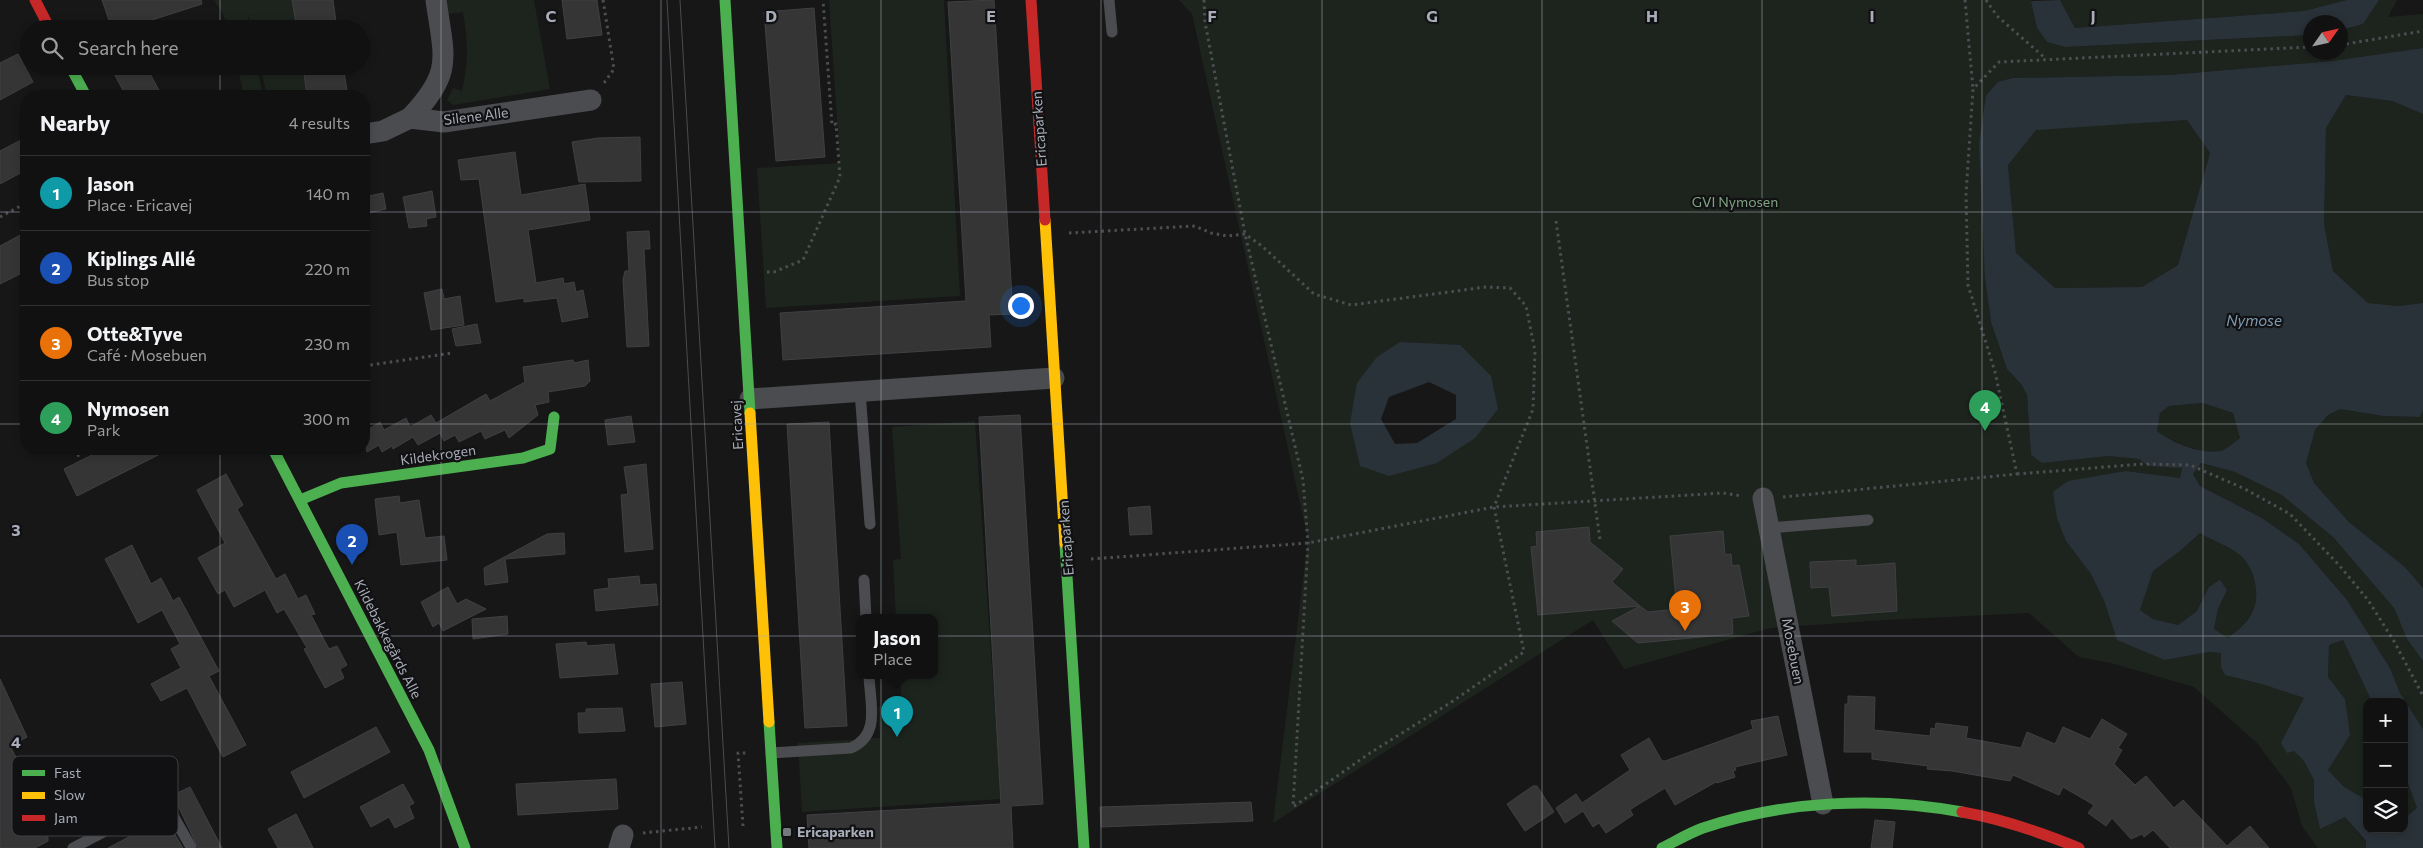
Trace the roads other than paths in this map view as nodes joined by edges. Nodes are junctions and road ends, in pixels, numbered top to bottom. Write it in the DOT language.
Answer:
graph roads {
  1 [pos="35,0"];
  2 [pos="436,0"];
  3 [pos="725,0"];
  4 [pos="1031,0"];
  5 [pos="1109,0"];
  6 [pos="45,20"];
  7 [pos="1112,32"];
  8 [pos="75,75"];
  9 [pos="83,90"];
  10 [pos="592,100"];
  11 [pos="410,118"];
  12 [pos="370,133"];
  13 [pos="1054,378"];
  14 [pos="860,391"];
  15 [pos="750,399"];
  16 [pos="554,417"];
  17 [pos="276,455"];
  18 [pos="1763,498"];
  19 [pos="300,500"];
  20 [pos="1868,520"];
  21 [pos="870,524"];
  22 [pos="1769,528"];
  23 [pos="864,580"];
  24 [pos="866,614"];
  25 [pos="869,679"];
  26 [pos="771,753"];
  27 [pos="1823,804"];
  28 [pos="178,824"];
  29 [pos="96,836"];
  30 [pos="191,847"];
  31 [pos="73,848"];
  32 [pos="465,848"];
  33 [pos="778,848"];
  34 [pos="1084,848"];
  35 [pos="1662,848"];
  36 [pos="2079,848"];
  1 -- 6 [label="street"];
  2 -- 11 [label="street"];
  3 -- 15 [label="street, Ericavej"];
  4 -- 13 [label="street, Ericaparken"];
  5 -- 7 [label="lane"];
  8 -- 9 [label="street"];
  10 -- 11 [label="street, Silene Alle"];
  11 -- 12 [label="street"];
  13 -- 14 [label="street"];
  13 -- 34 [label="street, Ericaparken"];
  14 -- 15 [label="street"];
  14 -- 21 [label="lane"];
  15 -- 26 [label="street, Ericavej"];
  16 -- 19 [label="street, Kildekrogen"];
  17 -- 19 [label="street, Kildebakkegårds Alle"];
  18 -- 22 [label="street, Mosebuen"];
  19 -- 32 [label="street, Kildebakkegårds Alle"];
  20 -- 22 [label="lane"];
  22 -- 27 [label="street, Mosebuen"];
  23 -- 24 [label="lane"];
  25 -- 26 [label="lane"];
  26 -- 33 [label="street, Ericavej"];
  27 -- 35 [label="street"];
  27 -- 36 [label="street"];
  28 -- 30 [label="lane"];
  29 -- 31 [label="lane"];
}
